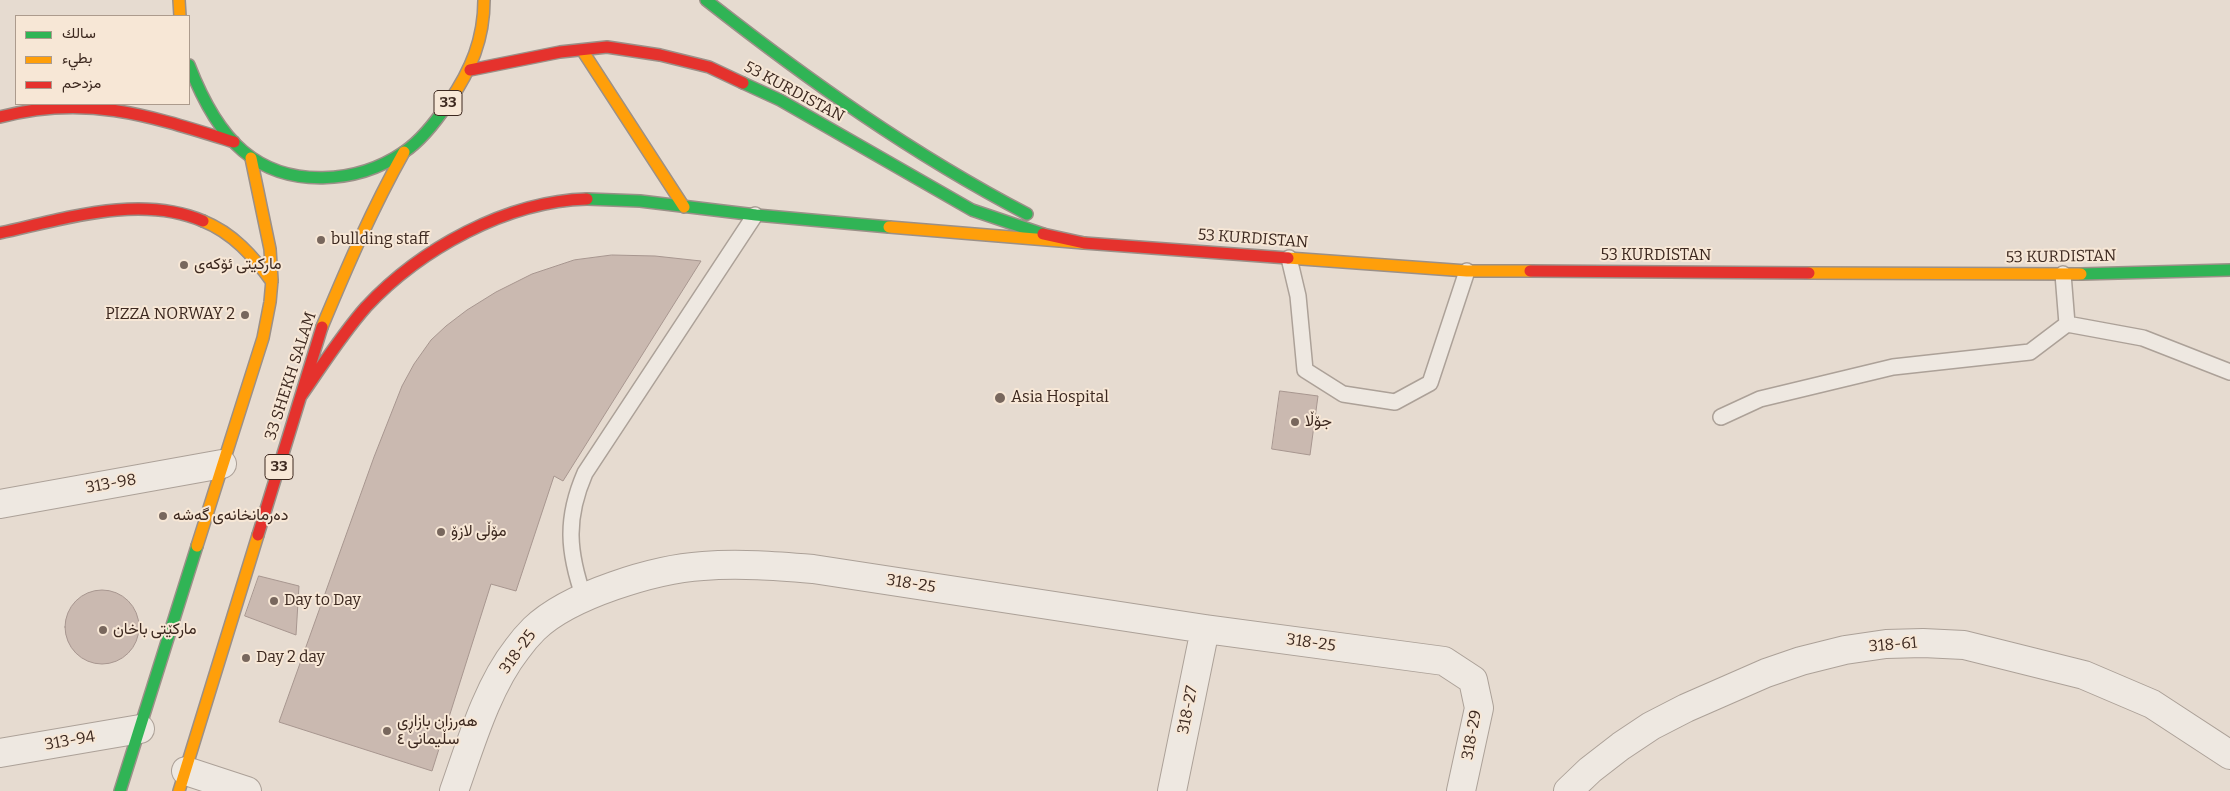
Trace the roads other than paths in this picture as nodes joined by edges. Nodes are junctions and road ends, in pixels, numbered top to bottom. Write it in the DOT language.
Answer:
graph roads {
  1 [pos="179,0"];
  2 [pos="484,0"];
  3 [pos="706,0"];
  4 [pos="180,15"];
  5 [pos="582,50"];
  6 [pos="190,68"];
  7 [pos="470,70"];
  8 [pos="0,117"];
  9 [pos="234,142"];
  10 [pos="404,152"];
  11 [pos="252,158"];
  12 [pos="684,207"];
  13 [pos="755,215"];
  14 [pos="0,233"];
  15 [pos="1084,243"];
  16 [pos="1289,258"];
  17 [pos="2230,270"];
  18 [pos="1467,271"];
  19 [pos="2063,274"];
  20 [pos="272,282"];
  21 [pos="2067,324"];
  22 [pos="2230,372"];
  23 [pos="301,396"];
  24 [pos="1721,417"];
  25 [pos="222,464"];
  26 [pos="0,504"];
  27 [pos="584,598"];
  28 [pos="1205,629"];
  29 [pos="1473,680"];
  30 [pos="140,729"];
  31 [pos="0,754"];
  32 [pos="2230,755"];
  33 [pos="182,781"];
  34 [pos="120,791"];
  35 [pos="247,791"];
  36 [pos="454,791"];
  37 [pos="1172,791"];
  38 [pos="1461,791"];
  39 [pos="1568,791"];
  1 -- 4 [label="main road"];
  2 -- 7 [label="main road, 33 SHEKH SALAM / 33"];
  3 -- 15 [label="main road, 53 KURDISTAN"];
  5 -- 7 [label="main road, 53 KURDISTAN"];
  5 -- 12 [label="main road"];
  5 -- 15 [label="main road, 53 KURDISTAN"];
  6 -- 9 [label="main road, 33 SHEKH SALAM / 33"];
  7 -- 10 [label="main road, 33 SHEKH SALAM / 33"];
  8 -- 9 [label="main road"];
  9 -- 11 [label="main road, 33 SHEKH SALAM / 33"];
  10 -- 11 [label="main road, 33 SHEKH SALAM / 33"];
  10 -- 23 [label="main road, 33 SHEKH SALAM / 33"];
  11 -- 20 [label="main road"];
  12 -- 13 [label="main road"];
  12 -- 23 [label="main road"];
  13 -- 15 [label="main road"];
  13 -- 27 [label="lane"];
  14 -- 20 [label="main road"];
  15 -- 16 [label="main road, 53 KURDISTAN"];
  16 -- 18 [label="main road, 53 KURDISTAN"];
  16 -- 18 [label="lane"];
  17 -- 19 [label="main road, 53 KURDISTAN"];
  18 -- 19 [label="main road, 53 KURDISTAN"];
  19 -- 21 [label="lane"];
  20 -- 25 [label="main road"];
  21 -- 22 [label="lane"];
  21 -- 24 [label="lane"];
  23 -- 33 [label="main road, 33 SHEKH SALAM / 33"];
  25 -- 26 [label="street, 313-98"];
  25 -- 30 [label="main road"];
  27 -- 28 [label="street, 318-25"];
  27 -- 36 [label="street, 318-25"];
  28 -- 29 [label="street, 318-25"];
  28 -- 37 [label="street, 318-27"];
  29 -- 38 [label="street, 318-29"];
  30 -- 31 [label="street, 313-94"];
  30 -- 34 [label="main road"];
  32 -- 39 [label="street, 318-61"];
  33 -- 35 [label="street"];
}
